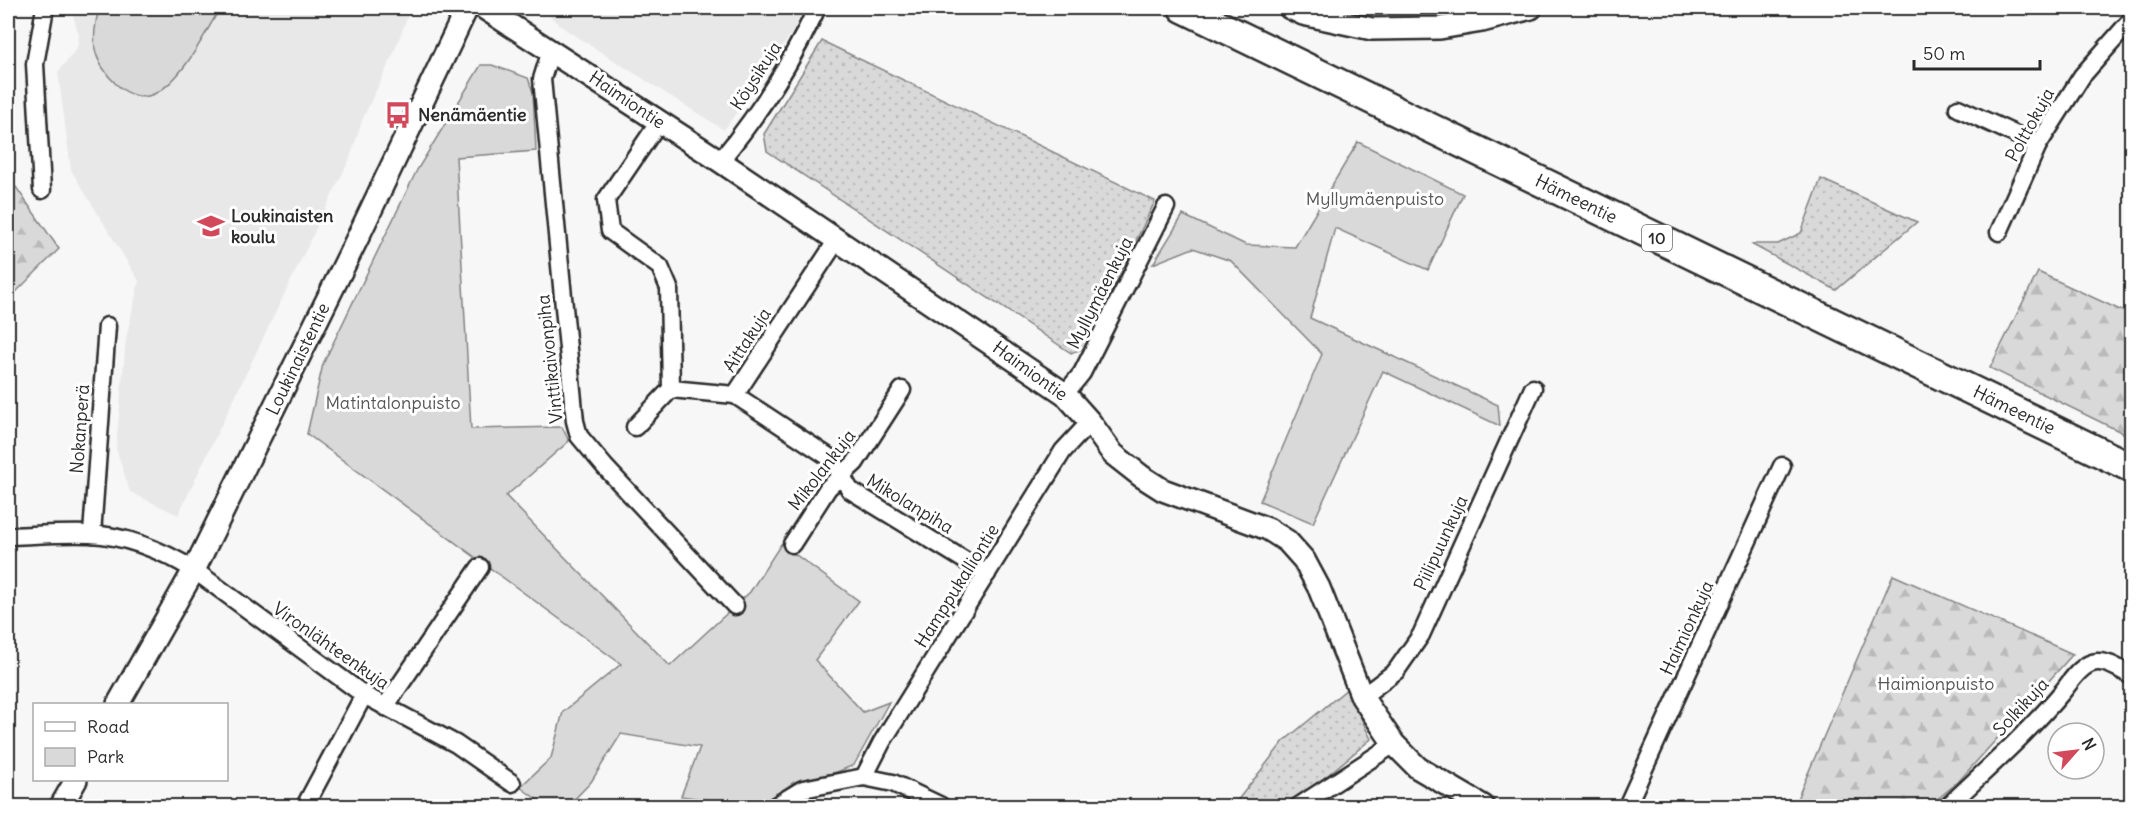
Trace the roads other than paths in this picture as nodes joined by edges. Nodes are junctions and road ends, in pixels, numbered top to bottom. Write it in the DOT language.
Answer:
graph roads {
  1 [pos="45,8"];
  2 [pos="467,8"];
  3 [pos="484,8"];
  4 [pos="817,8"];
  5 [pos="1183,8"];
  6 [pos="1290,8"];
  7 [pos="1531,8"];
  8 [pos="2132,19"];
  9 [pos="550,50"];
  10 [pos="1958,108"];
  11 [pos="659,122"];
  12 [pos="2038,145"];
  13 [pos="720,161"];
  14 [pos="42,190"];
  15 [pos="1166,207"];
  16 [pos="1999,232"];
  17 [pos="837,240"];
  18 [pos="107,326"];
  19 [pos="1533,388"];
  20 [pos="671,389"];
  21 [pos="902,390"];
  22 [pos="735,394"];
  23 [pos="1065,394"];
  24 [pos="1090,422"];
  25 [pos="635,427"];
  26 [pos="1782,466"];
  27 [pos="2132,468"];
  28 [pos="841,474"];
  29 [pos="92,534"];
  30 [pos="8,536"];
  31 [pos="792,544"];
  32 [pos="480,567"];
  33 [pos="194,570"];
  34 [pos="987,574"];
  35 [pos="735,606"];
  36 [pos="2132,675"];
  37 [pos="364,695"];
  38 [pos="1362,697"];
  39 [pos="119,703"];
  40 [pos="385,707"];
  41 [pos="1394,744"];
  42 [pos="864,777"];
  43 [pos="75,781"];
  44 [pos="512,783"];
  45 [pos="61,807"];
  46 [pos="305,807"];
  47 [pos="775,807"];
  48 [pos="941,807"];
  49 [pos="1299,807"];
  50 [pos="1483,807"];
  51 [pos="1627,807"];
  52 [pos="1948,807"];
  1 -- 14 [label="street"];
  2 -- 33 [label="street, Loukinaistentie"];
  3 -- 9 [label="street, Haimiontie"];
  4 -- 13 [label="street, Köysikuja"];
  5 -- 27 [label="highway, Hämeentie / 10"];
  6 -- 7 [label="street"];
  8 -- 12 [label="street, Polttokuja"];
  9 -- 11 [label="street, Haimiontie"];
  9 -- 35 [label="street, Vinttikaivonpiha"];
  10 -- 12 [label="street"];
  11 -- 13 [label="street, Haimiontie"];
  11 -- 20 [label="street"];
  12 -- 16 [label="street, Polttokuja"];
  13 -- 17 [label="street, Haimiontie"];
  15 -- 23 [label="street, Myllymäenkuja"];
  17 -- 22 [label="street, Aittakuja"];
  17 -- 23 [label="street, Haimiontie"];
  18 -- 29 [label="street, Nokanperä"];
  19 -- 38 [label="street, Piilipuunkuja"];
  20 -- 22 [label="street, Aittakuja"];
  20 -- 25 [label="street"];
  21 -- 28 [label="street, Mikolankuja"];
  22 -- 28 [label="street, Mikolanpiha"];
  23 -- 24 [label="street, Haimiontie"];
  24 -- 34 [label="street, Hamppukalliontie"];
  24 -- 38 [label="street, Haimiontie"];
  26 -- 51 [label="street, Haimionkuja"];
  28 -- 31 [label="street, Mikolankuja"];
  28 -- 34 [label="street, Mikolanpiha"];
  29 -- 30 [label="street, Vironlähteenkuja"];
  29 -- 33 [label="street, Vironlähteenkuja"];
  32 -- 40 [label="street"];
  33 -- 37 [label="street, Vironlähteenkuja"];
  33 -- 39 [label="street, Loukinaistentie"];
  34 -- 42 [label="street, Hamppukalliontie"];
  36 -- 52 [label="street, Solkikuja"];
  37 -- 40 [label="street, Vironlähteenkuja"];
  37 -- 46 [label="street"];
  38 -- 41 [label="street, Haimiontie"];
  40 -- 44 [label="street, Vironlähteenkuja"];
  41 -- 49 [label="street"];
  41 -- 50 [label="street, Haimiontie"];
  42 -- 47 [label="street"];
  42 -- 48 [label="street"];
  43 -- 45 [label="street"];
}
